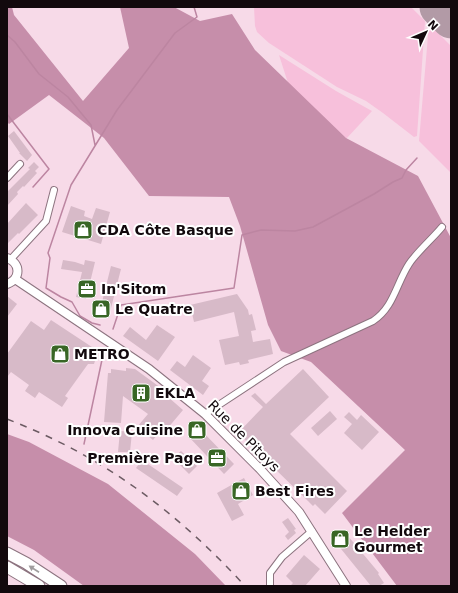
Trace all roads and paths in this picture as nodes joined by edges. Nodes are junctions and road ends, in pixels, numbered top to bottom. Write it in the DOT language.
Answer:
graph roads {
  1 [pos="20,164"];
  2 [pos="7,178"];
  3 [pos="54,190"];
  4 [pos="442,227"];
  5 [pos="9,259"];
  6 [pos="15,279"];
  7 [pos="7,284"];
  8 [pos="206,414"];
  9 [pos="312,531"];
  10 [pos="7,553"];
  11 [pos="7,566"];
  12 [pos="39,586"];
  13 [pos="61,586"];
  14 [pos="270,586"];
  15 [pos="346,586"];
  1 -- 2 [label="street"];
  3 -- 5 [label="street"];
  4 -- 8 [label="street"];
  5 -- 6 [label="street"];
  6 -- 7 [label="street"];
  6 -- 8 [label="street, Rue de Pitoys"];
  8 -- 9 [label="street, Rue de Pitoys"];
  9 -- 14 [label="street"];
  9 -- 15 [label="street, Rue de Pitoys"];
  13 -- 10 [label="highway, one-way"];
  11 -- 12 [label="highway"];
}
